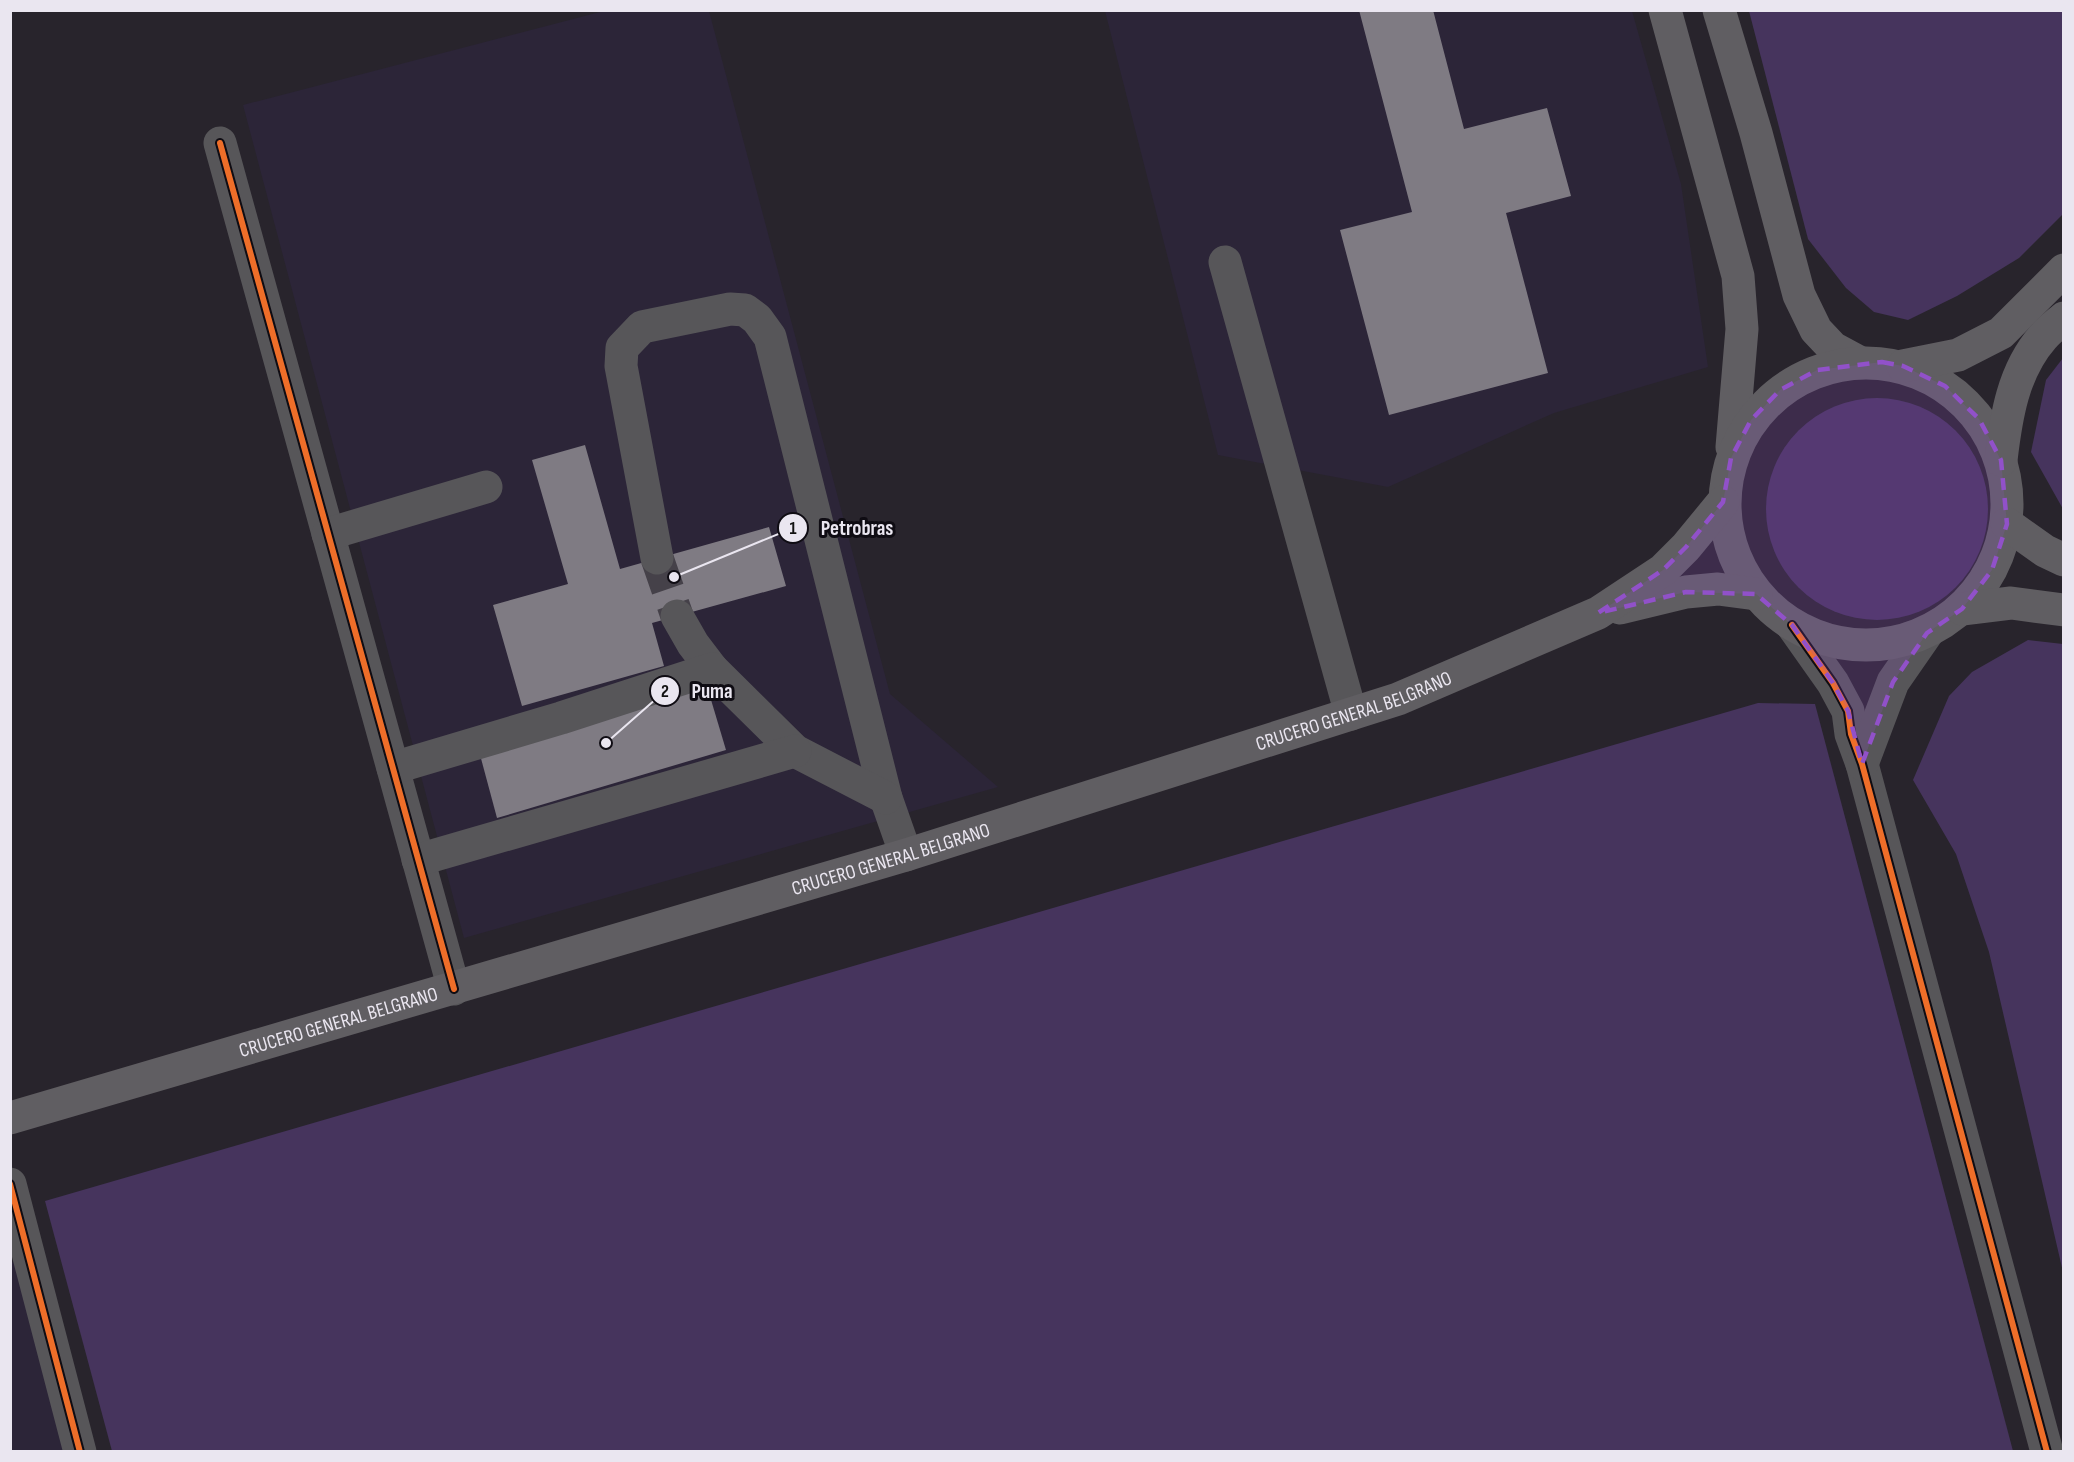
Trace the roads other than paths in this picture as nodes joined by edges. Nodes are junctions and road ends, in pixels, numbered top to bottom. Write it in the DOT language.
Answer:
graph roads {
  1 [pos="1665,10"];
  2 [pos="1719,10"];
  3 [pos="220,143"];
  4 [pos="1225,262"];
  5 [pos="2064,270"];
  6 [pos="2064,318"];
  7 [pos="1859,362"];
  8 [pos="1903,366"];
  9 [pos="1731,458"];
  10 [pos="2001,460"];
  11 [pos="486,488"];
  12 [pos="1723,502"];
  13 [pos="2007,524"];
  14 [pos="328,534"];
  15 [pos="657,558"];
  16 [pos="2064,560"];
  17 [pos="1756,594"];
  18 [pos="1962,609"];
  19 [pos="2064,610"];
  20 [pos="1598,613"];
  21 [pos="677,616"];
  22 [pos="1792,625"];
  23 [pos="1926,633"];
  24 [pos="711,669"];
  25 [pos="1350,714"];
  26 [pos="795,751"];
  27 [pos="1862,765"];
  28 [pos="393,768"];
  29 [pos="886,798"];
  30 [pos="906,855"];
  31 [pos="418,860"];
  32 [pos="454,988"];
  33 [pos="10,1118"];
  34 [pos="10,1184"];
  35 [pos="80,1452"];
  36 [pos="2047,1452"];
  1 -- 9 [label="main road"];
  2 -- 7 [label="main road"];
  3 -- 14 [label="street"];
  4 -- 25 [label="street"];
  5 -- 8 [label="main road"];
  6 -- 10 [label="main road"];
  7 -- 8 [label="main road"];
  7 -- 9 [label="main road"];
  8 -- 10 [label="main road"];
  9 -- 12 [label="main road"];
  10 -- 13 [label="main road"];
  11 -- 14 [label="street"];
  12 -- 17 [label="main road"];
  12 -- 20 [label="main road, CRUCERO GENERAL BELGRANO"];
  13 -- 16 [label="main road"];
  13 -- 18 [label="main road"];
  14 -- 28 [label="street"];
  15 -- 29 [label="street"];
  17 -- 20 [label="main road"];
  17 -- 22 [label="main road"];
  18 -- 19 [label="main road"];
  18 -- 23 [label="main road"];
  20 -- 25 [label="main road, CRUCERO GENERAL BELGRANO"];
  21 -- 24 [label="street"];
  22 -- 23 [label="main road"];
  22 -- 27 [label="street"];
  23 -- 27 [label="street"];
  24 -- 26 [label="street"];
  24 -- 28 [label="street"];
  25 -- 30 [label="main road, CRUCERO GENERAL BELGRANO"];
  26 -- 29 [label="street"];
  26 -- 31 [label="street"];
  27 -- 36 [label="street"];
  28 -- 31 [label="street"];
  29 -- 30 [label="street"];
  30 -- 32 [label="main road, CRUCERO GENERAL BELGRANO"];
  31 -- 32 [label="street"];
  32 -- 33 [label="main road, CRUCERO GENERAL BELGRANO"];
  34 -- 35 [label="street"];
}
